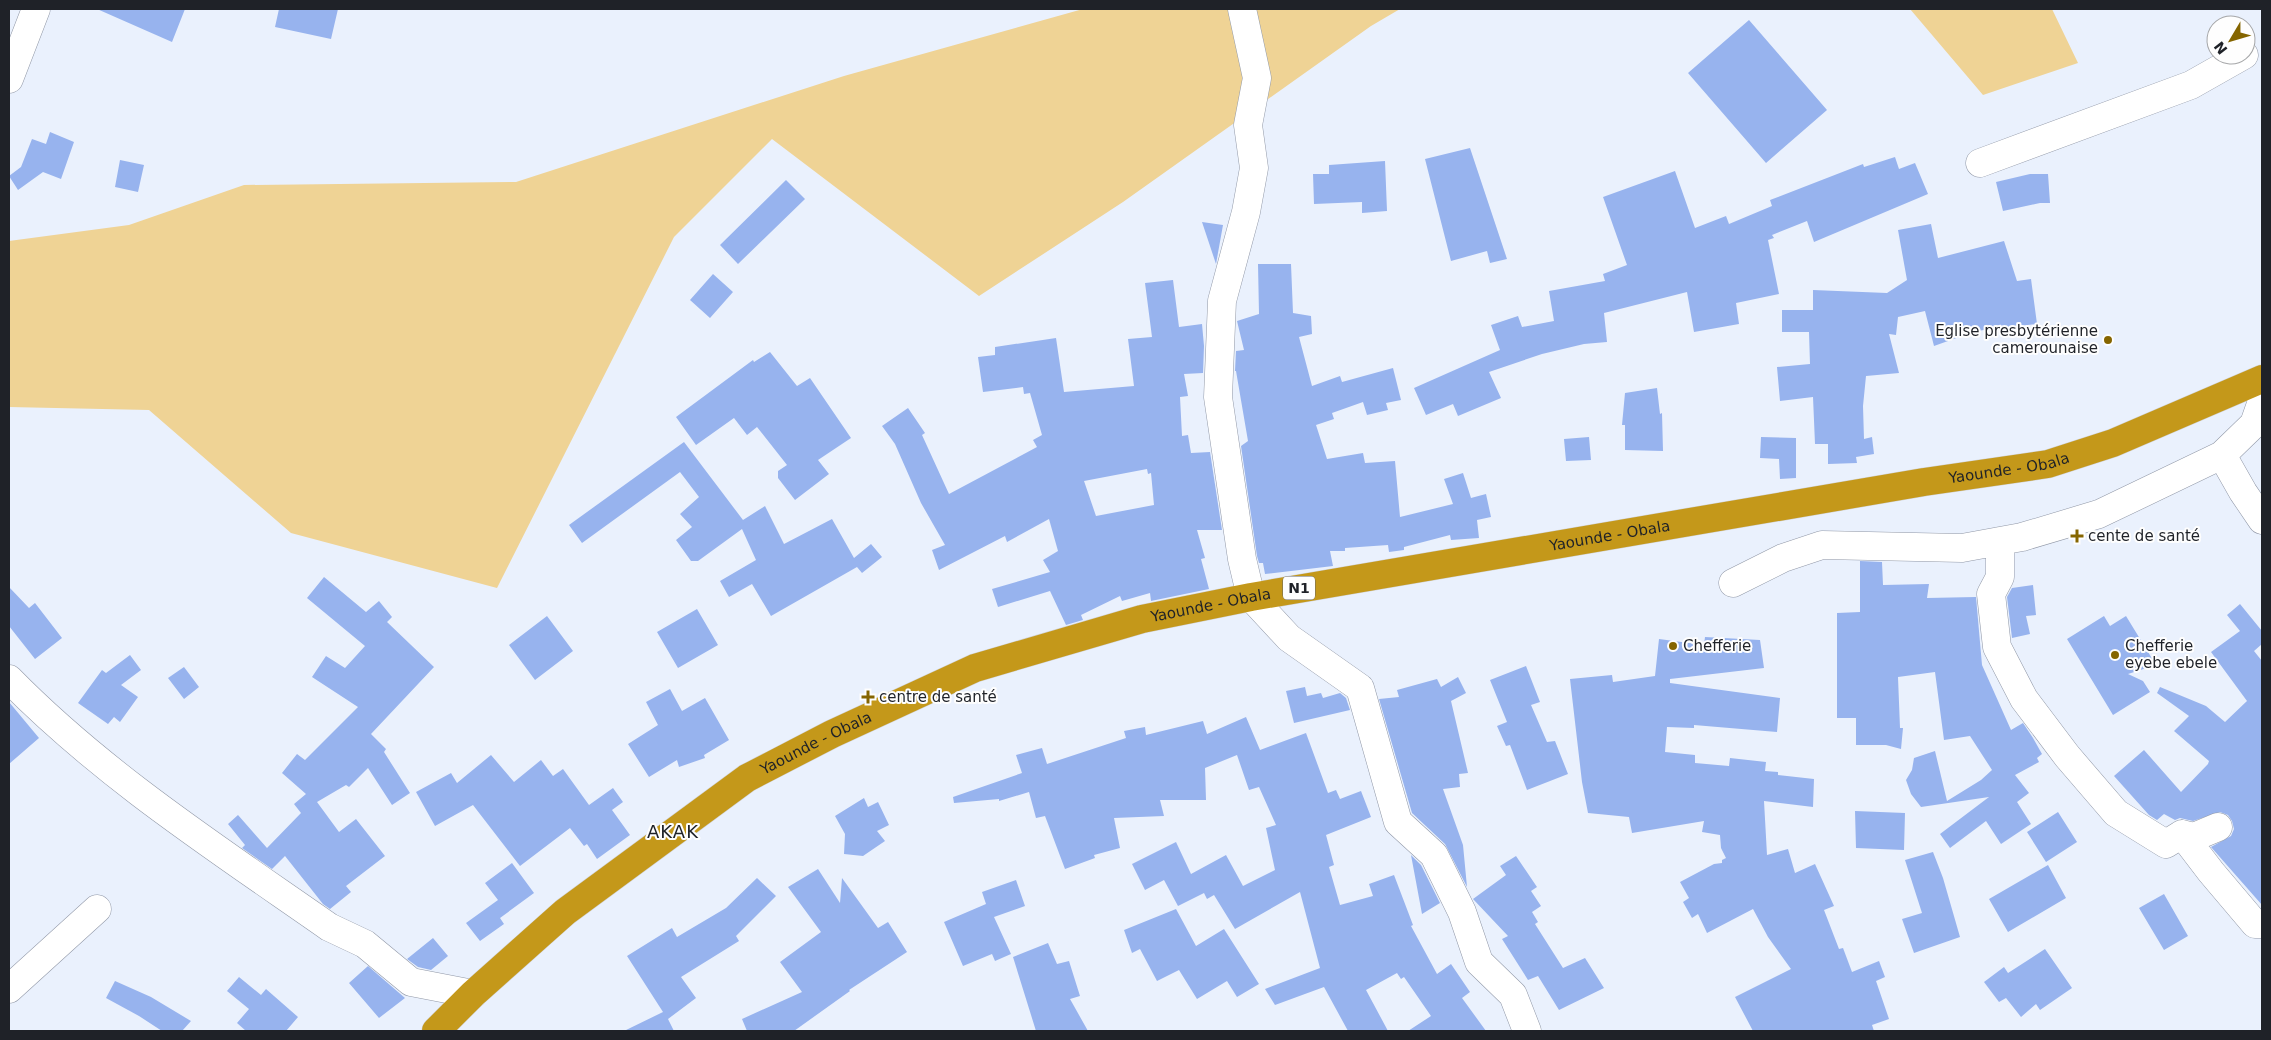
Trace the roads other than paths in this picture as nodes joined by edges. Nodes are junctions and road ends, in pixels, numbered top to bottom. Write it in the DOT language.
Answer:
graph roads {
  1 [pos="36,9"];
  2 [pos="1242,9"];
  3 [pos="2226,65"];
  4 [pos="9,79"];
  5 [pos="1980,163"];
  6 [pos="2262,379"];
  7 [pos="2262,401"];
  8 [pos="2222,455"];
  9 [pos="2262,520"];
  10 [pos="2000,541"];
  11 [pos="1733,582"];
  12 [pos="1251,597"];
  13 [pos="9,679"];
  14 [pos="2218,827"];
  15 [pos="2182,834"];
  16 [pos="97,909"];
  17 [pos="2262,924"];
  18 [pos="9,989"];
  19 [pos="473,994"];
  20 [pos="436,1031"];
  21 [pos="1527,1031"];
  1 -- 4 [label="street"];
  2 -- 12 [label="street"];
  3 -- 5 [label="street"];
  6 -- 12 [label="highway, Yaounde - Obala / N1"];
  7 -- 8 [label="street"];
  8 -- 9 [label="street"];
  8 -- 10 [label="street"];
  10 -- 11 [label="street"];
  10 -- 15 [label="street"];
  12 -- 19 [label="highway, Yaounde - Obala / N1"];
  12 -- 21 [label="street"];
  13 -- 19 [label="street"];
  14 -- 15 [label="street"];
  15 -- 17 [label="street"];
  16 -- 18 [label="street"];
  19 -- 20 [label="highway, Yaounde - Obala / N1"];
}
